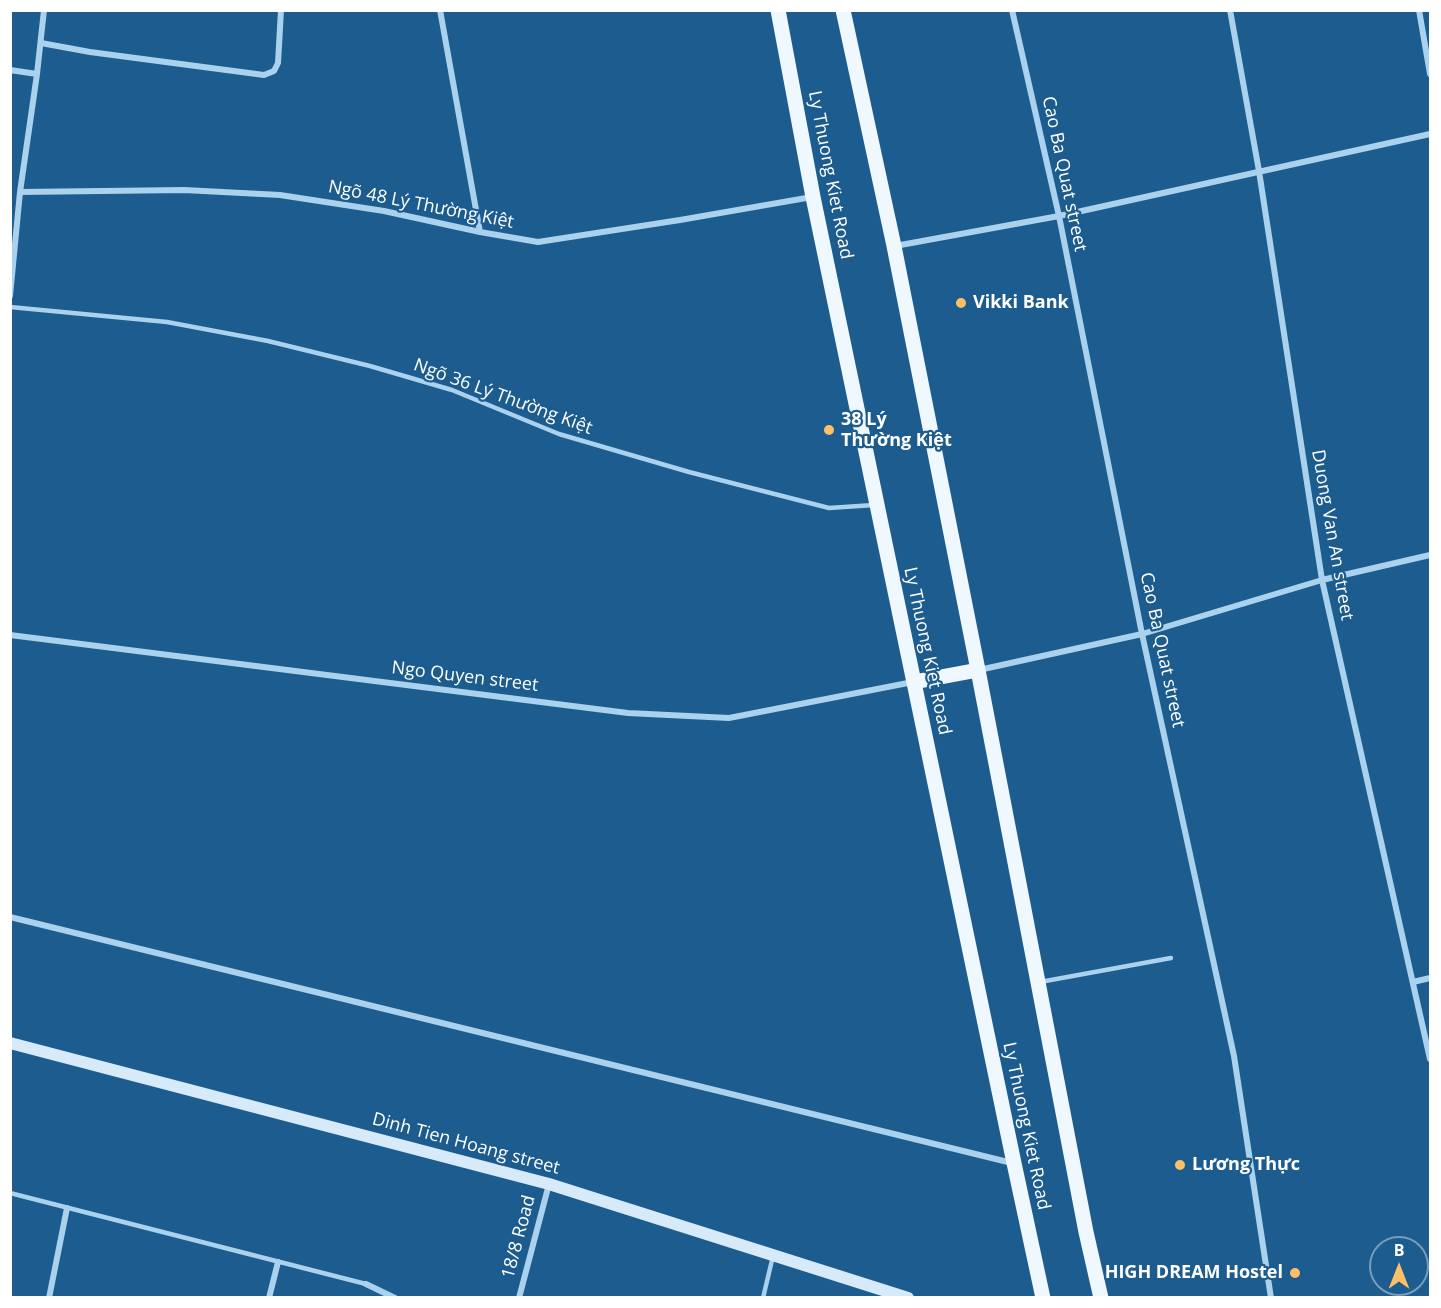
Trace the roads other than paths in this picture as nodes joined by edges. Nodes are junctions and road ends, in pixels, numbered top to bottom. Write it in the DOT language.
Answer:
graph roads {
  1 [pos="44,10"];
  2 [pos="281,10"];
  3 [pos="440,10"];
  4 [pos="778,10"];
  5 [pos="843,10"];
  6 [pos="1012,10"];
  7 [pos="1230,10"];
  8 [pos="1419,10"];
  9 [pos="41,42"];
  10 [pos="10,70"];
  11 [pos="37,74"];
  12 [pos="1431,74"];
  13 [pos="1431,134"];
  14 [pos="1259,171"];
  15 [pos="20,192"];
  16 [pos="813,197"];
  17 [pos="1059,216"];
  18 [pos="480,232"];
  19 [pos="894,246"];
  20 [pos="10,296"];
  21 [pos="10,307"];
  22 [pos="877,504"];
  23 [pos="1431,555"];
  24 [pos="1323,580"];
  25 [pos="1142,634"];
  26 [pos="10,635"];
  27 [pos="978,670"];
  28 [pos="914,682"];
  29 [pos="10,917"];
  30 [pos="1171,958"];
  31 [pos="1431,978"];
  32 [pos="1413,982"];
  33 [pos="1038,983"];
  34 [pos="10,1043"];
  35 [pos="1431,1059"];
  36 [pos="1014,1163"];
  37 [pos="549,1184"];
  38 [pos="10,1193"];
  39 [pos="67,1208"];
  40 [pos="773,1256"];
  41 [pos="278,1262"];
  42 [pos="366,1284"];
  43 [pos="49,1298"];
  44 [pos="269,1298"];
  45 [pos="395,1298"];
  46 [pos="519,1298"];
  47 [pos="763,1298"];
  48 [pos="908,1298"];
  49 [pos="1043,1298"];
  50 [pos="1101,1298"];
  51 [pos="1271,1298"];
  1 -- 9 [label="street"];
  2 -- 9 [label="street"];
  3 -- 18 [label="street"];
  4 -- 16 [label="main road, Ly Thuong Kiet Road"];
  5 -- 19 [label="main road, Ly Thuong Kiet Road"];
  6 -- 17 [label="street, Cao Ba Quat street"];
  7 -- 14 [label="street, Duong Van An street"];
  8 -- 12 [label="street"];
  9 -- 11 [label="street"];
  10 -- 11 [label="street"];
  11 -- 15 [label="street"];
  13 -- 14 [label="street"];
  14 -- 17 [label="street"];
  14 -- 24 [label="street, Duong Van An street"];
  15 -- 18 [label="street, Ngõ 48 Lý Thường Kiệt"];
  15 -- 20 [label="street"];
  16 -- 18 [label="street, Ngõ 48 Lý Thường Kiệt"];
  16 -- 22 [label="main road, Ly Thuong Kiet Road"];
  17 -- 19 [label="street"];
  17 -- 25 [label="street, Cao Ba Quat street"];
  19 -- 27 [label="main road, Ly Thuong Kiet Road"];
  21 -- 22 [label="lane, Ngõ 36 Lý Thường Kiệt"];
  22 -- 28 [label="main road, Ly Thuong Kiet Road"];
  23 -- 24 [label="street"];
  24 -- 25 [label="street"];
  24 -- 32 [label="street, Duong Van An street"];
  25 -- 27 [label="street"];
  25 -- 51 [label="street, Cao Ba Quat street"];
  26 -- 28 [label="street, Ngo Quyen street"];
  27 -- 28 [label="main road"];
  27 -- 33 [label="main road, Ly Thuong Kiet Road"];
  28 -- 36 [label="main road, Ly Thuong Kiet Road"];
  29 -- 36 [label="street"];
  30 -- 33 [label="lane"];
  31 -- 32 [label="street"];
  32 -- 35 [label="street, Duong Van An street"];
  33 -- 50 [label="main road, Ly Thuong Kiet Road"];
  34 -- 37 [label="street, Dinh Tien Hoang street"];
  36 -- 49 [label="main road, Ly Thuong Kiet Road"];
  37 -- 40 [label="street, Dinh Tien Hoang street"];
  37 -- 46 [label="street, 18/8 Road"];
  38 -- 39 [label="lane"];
  39 -- 41 [label="lane"];
  39 -- 43 [label="street"];
  40 -- 47 [label="lane"];
  40 -- 48 [label="street, Dinh Tien Hoang street"];
  41 -- 42 [label="lane"];
  41 -- 44 [label="street"];
  42 -- 45 [label="street"];
}
